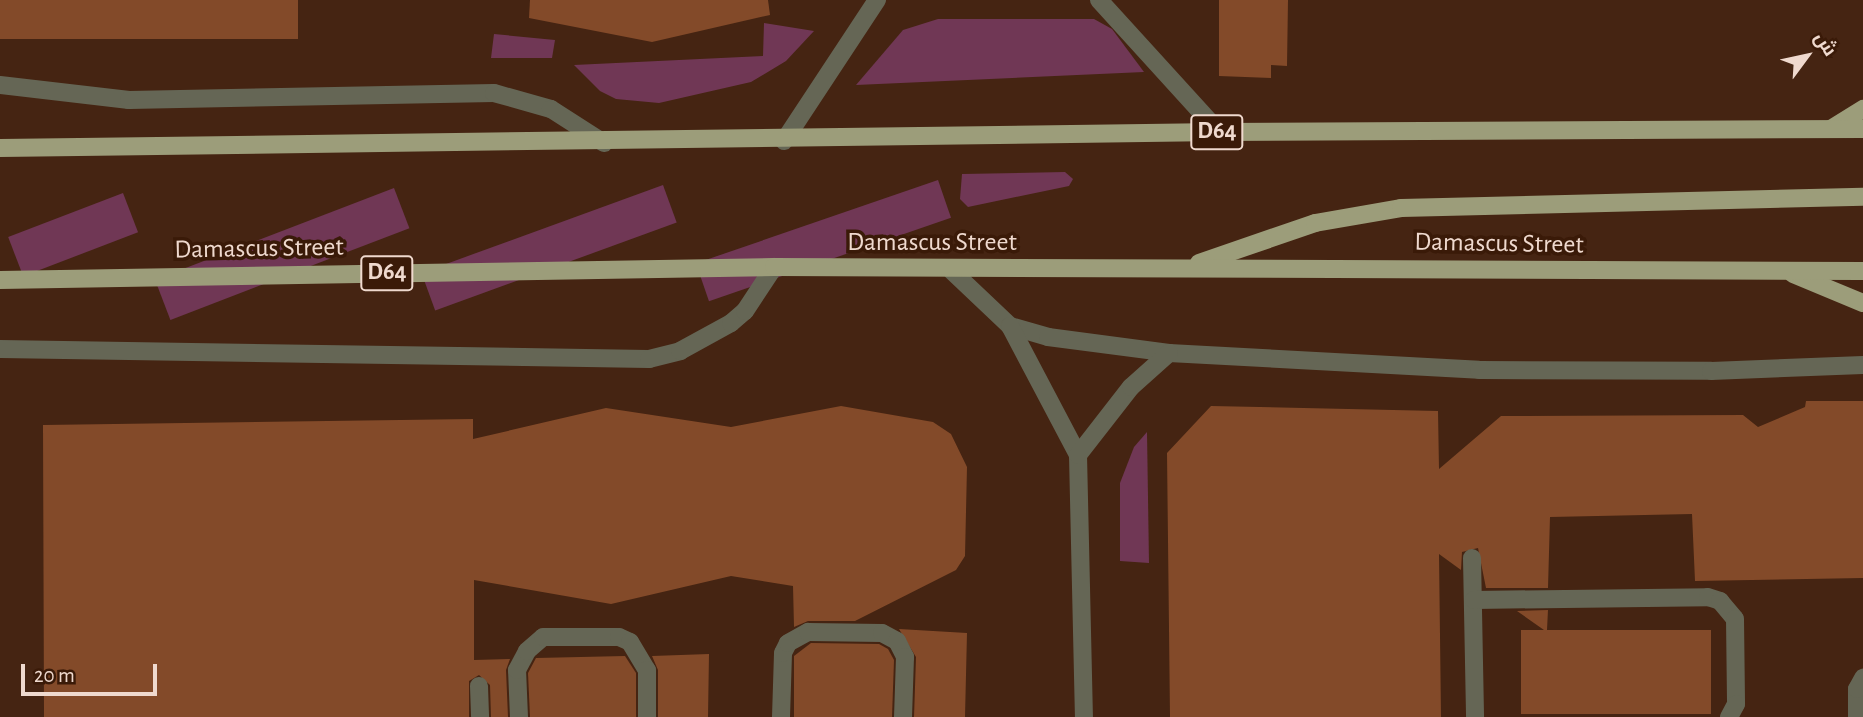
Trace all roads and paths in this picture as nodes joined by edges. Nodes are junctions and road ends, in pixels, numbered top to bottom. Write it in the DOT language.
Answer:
graph roads {
  1 [pos="877,0"];
  2 [pos="1099,0"];
  3 [pos="0,85"];
  4 [pos="1863,100"];
  5 [pos="1863,109"];
  6 [pos="1830,129"];
  7 [pos="1863,129"];
  8 [pos="1219,132"];
  9 [pos="783,141"];
  10 [pos="604,143"];
  11 [pos="0,148"];
  12 [pos="1863,197"];
  13 [pos="1192,266"];
  14 [pos="774,267"];
  15 [pos="952,271"];
  16 [pos="1863,271"];
  17 [pos="1793,274"];
  18 [pos="0,279"];
  19 [pos="1863,303"];
  20 [pos="1010,326"];
  21 [pos="0,349"];
  22 [pos="1169,353"];
  23 [pos="1863,365"];
  24 [pos="1078,455"];
  25 [pos="1472,558"];
  26 [pos="1474,600"];
  27 [pos="1863,678"];
  28 [pos="479,687"];
  29 [pos="480,717"];
  30 [pos="519,717"];
  31 [pos="647,717"];
  32 [pos="782,717"];
  33 [pos="903,717"];
  34 [pos="1084,717"];
  35 [pos="1475,717"];
  36 [pos="1729,717"];
  37 [pos="1857,717"];
  1 -- 9 [label="street"];
  2 -- 8 [label="street"];
  3 -- 10 [label="street"];
  4 -- 6 [label="street"];
  5 -- 6 [label="main road"];
  6 -- 7 [label="main road, D64"];
  6 -- 8 [label="main road, D64"];
  8 -- 9 [label="main road, D64"];
  9 -- 10 [label="main road, D64"];
  10 -- 11 [label="main road, D64"];
  12 -- 13 [label="main road"];
  13 -- 15 [label="main road, Damascus Street / D64"];
  13 -- 17 [label="main road, Damascus Street / D64"];
  14 -- 15 [label="main road, Damascus Street / D64"];
  14 -- 18 [label="main road, Damascus Street / D64"];
  14 -- 21 [label="street"];
  15 -- 20 [label="street"];
  16 -- 17 [label="main road, Damascus Street / D64"];
  17 -- 19 [label="main road"];
  20 -- 22 [label="street"];
  20 -- 24 [label="street"];
  22 -- 23 [label="street"];
  22 -- 24 [label="street"];
  24 -- 34 [label="street"];
  25 -- 26 [label="street"];
  26 -- 35 [label="street"];
  26 -- 36 [label="street"];
  27 -- 37 [label="street"];
  28 -- 29 [label="street"];
  30 -- 31 [label="street"];
  32 -- 33 [label="street"];
}
